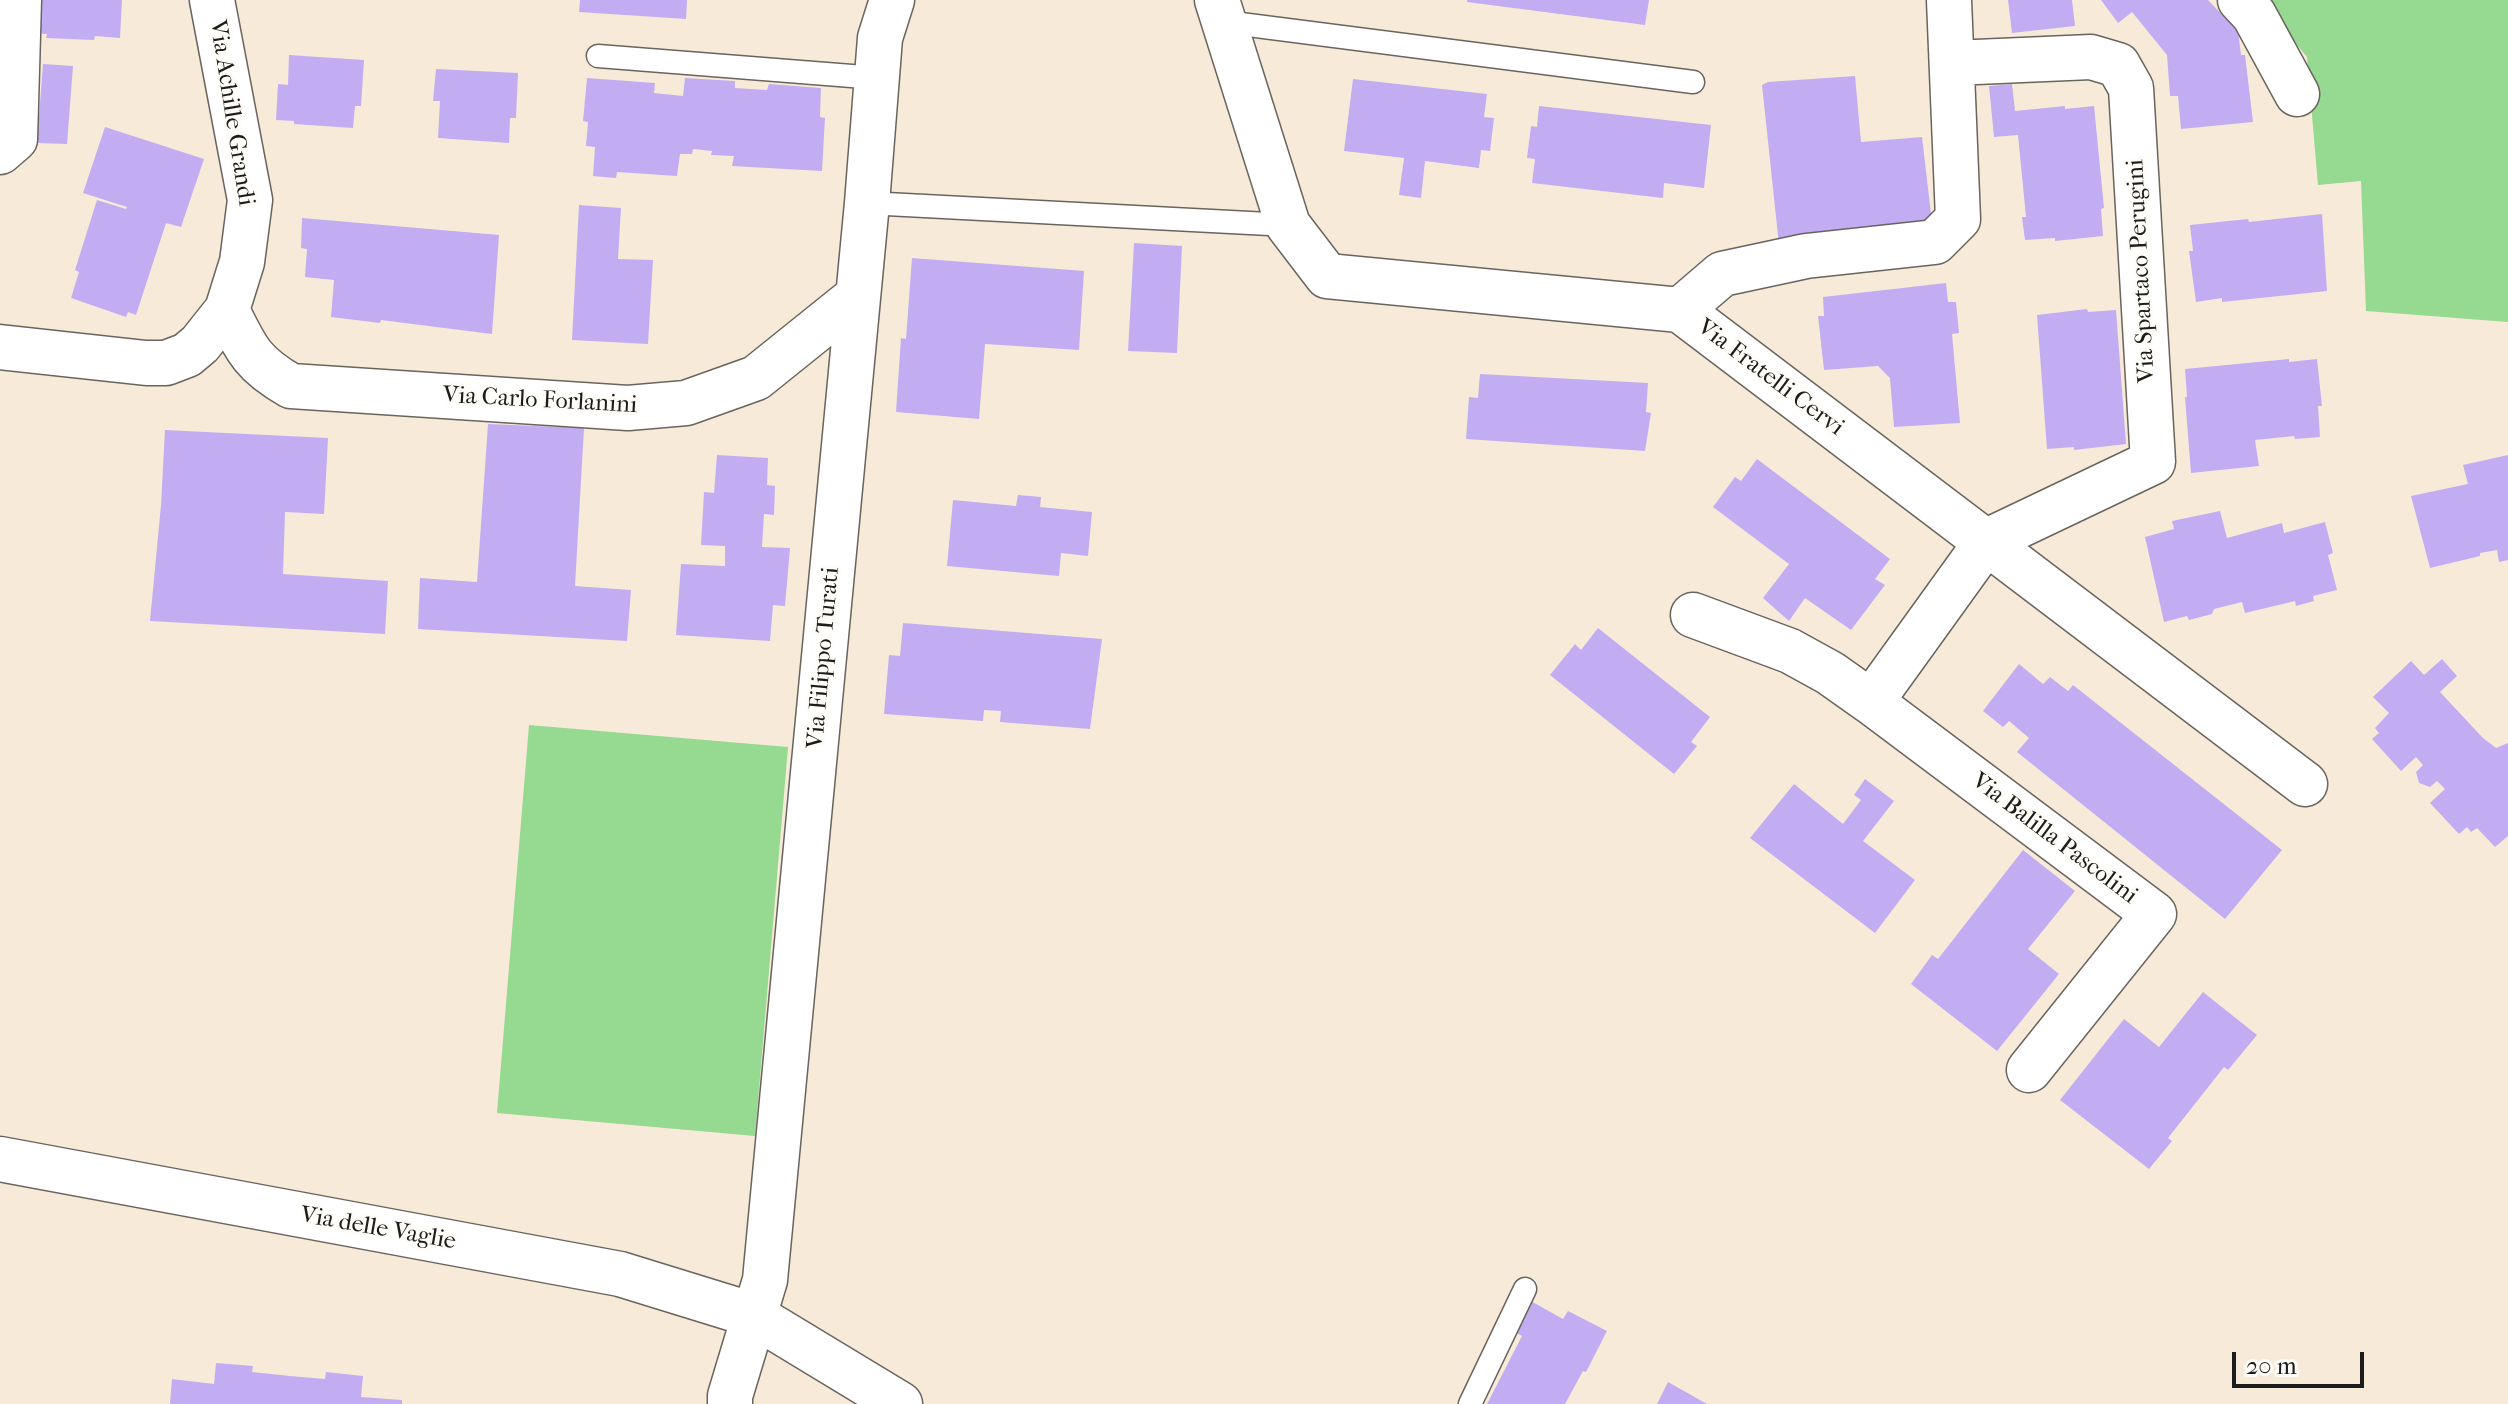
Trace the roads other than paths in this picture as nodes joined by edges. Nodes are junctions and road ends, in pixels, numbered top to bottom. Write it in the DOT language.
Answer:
graph roads {
  1 [pos="19,0"];
  2 [pos="212,0"];
  3 [pos="892,0"];
  4 [pos="1949,0"];
  5 [pos="2240,0"];
  6 [pos="1221,11"];
  7 [pos="598,56"];
  8 [pos="1953,63"];
  9 [pos="877,78"];
  10 [pos="1693,82"];
  11 [pos="2297,94"];
  12 [pos="0,152"];
  13 [pos="867,203"];
  14 [pos="1288,225"];
  15 [pos="858,296"];
  16 [pos="227,310"];
  17 [pos="1680,310"];
  18 [pos="0,347"];
  19 [pos="1987,541"];
  20 [pos="1693,615"];
  21 [pos="1871,702"];
  22 [pos="2305,784"];
  23 [pos="2029,1070"];
  24 [pos="0,1159"];
  25 [pos="1525,1289"];
  26 [pos="753,1315"];
  27 [pos="730,1404"];
  28 [pos="900,1404"];
  29 [pos="1470,1404"];
  1 -- 12 [label="street"];
  2 -- 16 [label="street, Via Achille Grandi"];
  3 -- 9 [label="street, Via Filippo Turati"];
  4 -- 8 [label="street"];
  5 -- 11 [label="street"];
  6 -- 10 [label="lane"];
  6 -- 14 [label="street, Via Fratelli Cervi"];
  7 -- 9 [label="lane"];
  8 -- 17 [label="street"];
  8 -- 19 [label="street, Via Spartaco Perugini"];
  9 -- 13 [label="street, Via Filippo Turati"];
  13 -- 14 [label="lane"];
  13 -- 15 [label="street, Via Filippo Turati"];
  14 -- 17 [label="street, Via Fratelli Cervi"];
  15 -- 16 [label="street, Via Carlo Forlanini"];
  15 -- 26 [label="street, Via Filippo Turati"];
  16 -- 18 [label="street, Via Achille Grandi"];
  17 -- 19 [label="street, Via Fratelli Cervi"];
  19 -- 21 [label="street"];
  19 -- 22 [label="street, Via Fratelli Cervi"];
  20 -- 21 [label="street, Via Balilla Pascolini"];
  21 -- 23 [label="street, Via Balilla Pascolini"];
  24 -- 26 [label="street, Via delle Vaglie"];
  25 -- 29 [label="lane"];
  26 -- 27 [label="street, Via Filippo Turati"];
  26 -- 28 [label="street, Via delle Vaglie"];
}
